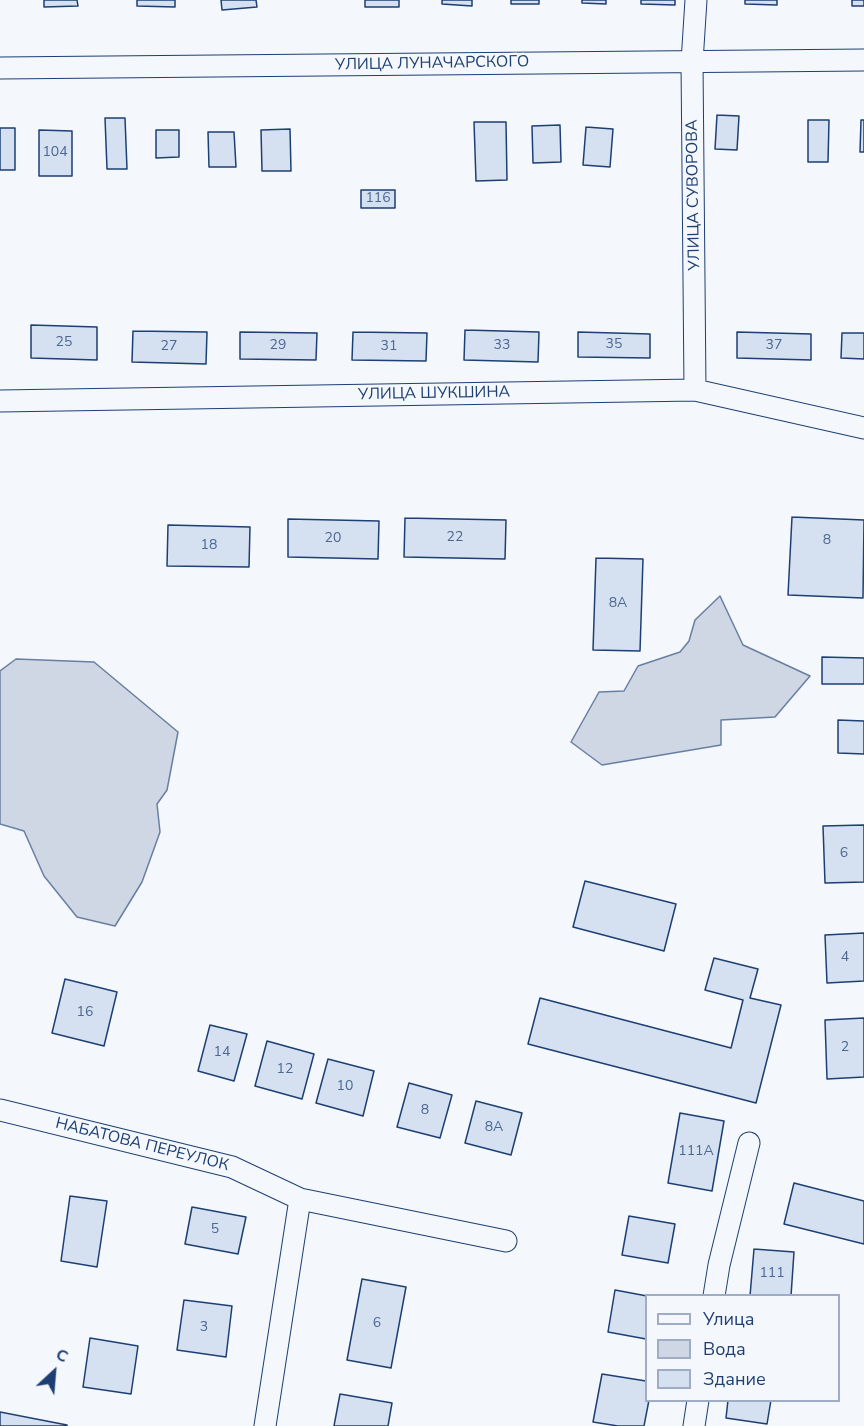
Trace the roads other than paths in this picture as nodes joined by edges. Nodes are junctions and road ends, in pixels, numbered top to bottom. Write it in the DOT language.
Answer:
graph roads {
  1 [pos="696,0"];
  2 [pos="864,60"];
  3 [pos="692,62"];
  4 [pos="0,68"];
  5 [pos="695,390"];
  6 [pos="0,401"];
  7 [pos="864,428"];
  8 [pos="0,1110"];
  9 [pos="749,1143"];
  10 [pos="300,1199"];
  11 [pos="506,1241"];
  12 [pos="714,1294"];
  13 [pos="698,1402"];
  14 [pos="265,1426"];
  15 [pos="694,1426"];
  1 -- 3 [label="street, УЛИЦА СУВОРОВА"];
  2 -- 3 [label="street, УЛИЦА ЛУНАЧАРСКОГО"];
  3 -- 4 [label="street, УЛИЦА ЛУНАЧАРСКОГО"];
  3 -- 5 [label="street, УЛИЦА СУВОРОВА"];
  5 -- 6 [label="street, УЛИЦА ШУКШИНА"];
  5 -- 7 [label="street, УЛИЦА ШУКШИНА"];
  8 -- 10 [label="street, НАБАТОВА ПЕРЕУЛОК"];
  9 -- 12 [label="street"];
  10 -- 11 [label="street, НАБАТОВА ПЕРЕУЛОК"];
  10 -- 14 [label="street"];
  13 -- 15 [label="street"];
}
